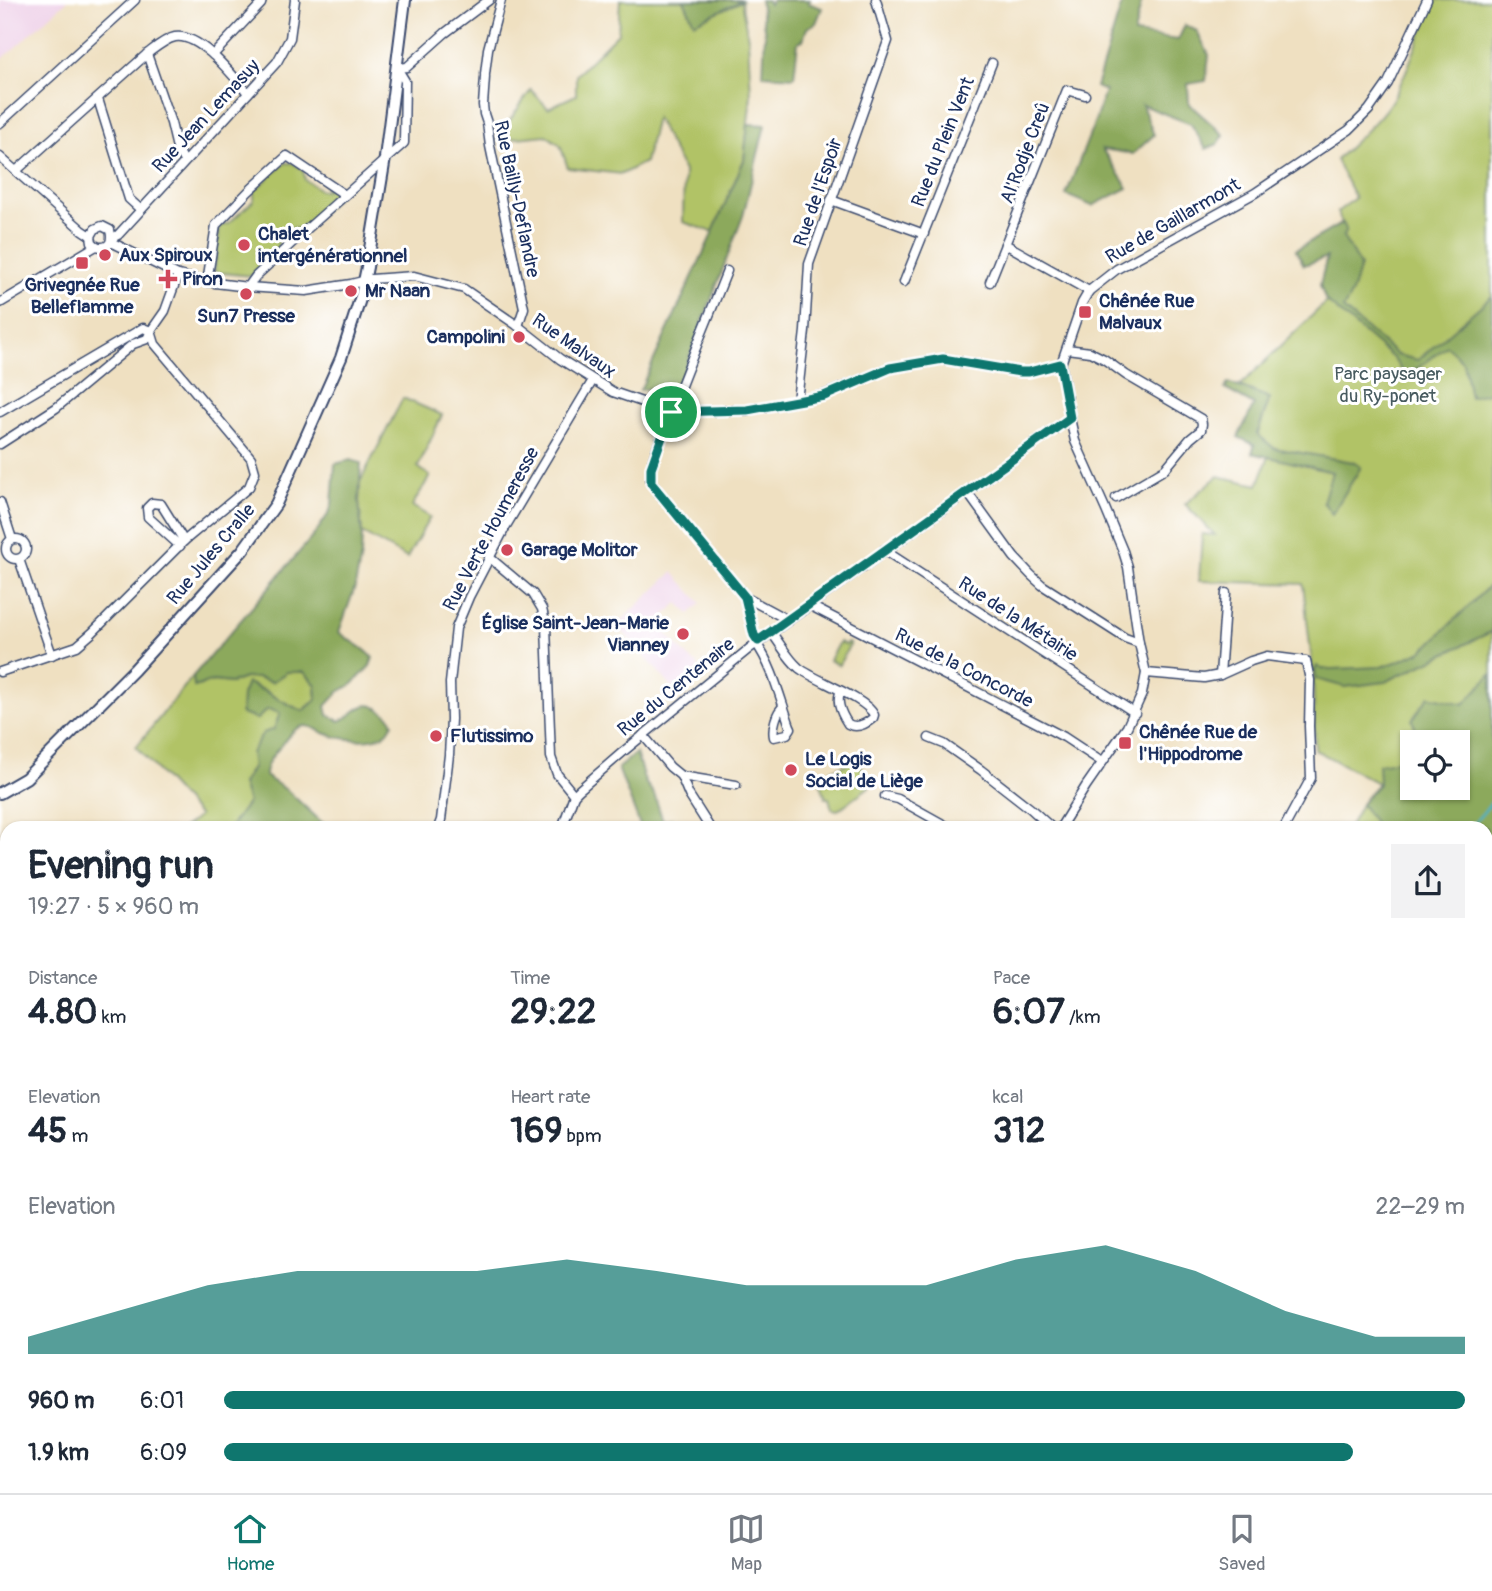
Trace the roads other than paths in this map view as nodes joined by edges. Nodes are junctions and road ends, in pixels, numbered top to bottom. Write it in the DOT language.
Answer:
graph roads {
  1 [pos="135,0"];
  2 [pos="262,0"];
  3 [pos="296,0"];
  4 [pos="405,0"];
  5 [pos="489,0"];
  6 [pos="501,0"];
  7 [pos="876,0"];
  8 [pos="1427,0"];
  9 [pos="147,54"];
  10 [pos="213,55"];
  11 [pos="992,62"];
  12 [pos="397,68"];
  13 [pos="248,93"];
  14 [pos="1085,95"];
  15 [pos="98,99"];
  16 [pos="0,123"];
  17 [pos="0,156"];
  18 [pos="385,158"];
  19 [pos="184,161"];
  20 [pos="16,171"];
  21 [pos="345,195"];
  22 [pos="831,200"];
  23 [pos="141,209"];
  24 [pos="924,234"];
  25 [pos="91,236"];
  26 [pos="111,240"];
  27 [pos="1005,244"];
  28 [pos="96,246"];
  29 [pos="727,271"];
  30 [pos="177,275"];
  31 [pos="364,280"];
  32 [pos="206,282"];
  33 [pos="905,282"];
  34 [pos="990,282"];
  35 [pos="248,287"];
  36 [pos="1089,291"];
  37 [pos="0,303"];
  38 [pos="518,326"];
  39 [pos="151,331"];
  40 [pos="1067,349"];
  41 [pos="1060,364"];
  42 [pos="593,380"];
  43 [pos="797,401"];
  44 [pos="0,412"];
  45 [pos="671,412"];
  46 [pos="1070,418"];
  47 [pos="0,444"];
  48 [pos="967,492"];
  49 [pos="1116,498"];
  50 [pos="0,502"];
  51 [pos="12,539"];
  52 [pos="182,544"];
  53 [pos="884,550"];
  54 [pos="489,557"];
  55 [pos="19,558"];
  56 [pos="1226,593"];
  57 [pos="745,597"];
  58 [pos="809,606"];
  59 [pos="788,620"];
  60 [pos="771,632"];
  61 [pos="757,642"];
  62 [pos="1139,643"];
  63 [pos="52,655"];
  64 [pos="1222,656"];
  65 [pos="1237,668"];
  66 [pos="0,672"];
  67 [pos="1146,673"];
  68 [pos="1220,675"];
  69 [pos="841,691"];
  70 [pos="783,707"];
  71 [pos="1135,712"];
  72 [pos="643,735"];
  73 [pos="929,738"];
  74 [pos="1102,762"];
  75 [pos="681,776"];
  76 [pos="736,785"];
  77 [pos="0,793"];
  78 [pos="574,795"];
  79 [pos="885,796"];
  80 [pos="442,821"];
  81 [pos="565,821"];
  82 [pos="706,821"];
  83 [pos="937,821"];
  84 [pos="1044,821"];
  85 [pos="1064,821"];
  86 [pos="1288,821"];
  1 -- 16 [label="street"];
  2 -- 10 [label="street"];
  3 -- 13 [label="street, Rue Jean Lemasuy"];
  4 -- 12 [label="street, Rue Jules Cralle"];
  5 -- 12 [label="street"];
  6 -- 38 [label="street, Rue Bailly-Deflandre"];
  7 -- 22 [label="street, Rue de l'Espoir"];
  8 -- 36 [label="street, Rue de Gaillarmont"];
  9 -- 10 [label="street"];
  9 -- 15 [label="street"];
  9 -- 19 [label="street"];
  10 -- 13 [label="street"];
  11 -- 24 [label="street, Rue du Plein Vent"];
  12 -- 18 [label="street, Rue Jules Cralle"];
  12 -- 18 [label="street"];
  13 -- 19 [label="street, Rue Jean Lemasuy"];
  14 -- 27 [label="street, Al'Rodje Creû"];
  15 -- 20 [label="street"];
  15 -- 23 [label="street"];
  17 -- 20 [label="street"];
  18 -- 21 [label="street"];
  18 -- 31 [label="street, Rue Jules Cralle"];
  19 -- 23 [label="street, Rue Jean Lemasuy"];
  20 -- 25 [label="street"];
  21 -- 32 [label="street"];
  21 -- 35 [label="street"];
  22 -- 24 [label="street, Rue du Plein Vent"];
  22 -- 43 [label="street, Rue de l'Espoir"];
  23 -- 26 [label="street, Rue Jean Lemasuy"];
  24 -- 33 [label="street, Rue du Plein Vent"];
  25 -- 26 [label="street"];
  25 -- 28 [label="street"];
  26 -- 28 [label="street"];
  26 -- 30 [label="street, Rue Malvaux"];
  27 -- 34 [label="street, Al'Rodje Creû"];
  27 -- 36 [label="street"];
  28 -- 37 [label="street"];
  29 -- 45 [label="street"];
  30 -- 32 [label="street, Rue Malvaux"];
  30 -- 39 [label="street"];
  31 -- 35 [label="street, Rue Malvaux"];
  31 -- 38 [label="street, Rue Malvaux"];
  31 -- 77 [label="street, Rue Jules Cralle"];
  32 -- 35 [label="street, Rue Malvaux"];
  36 -- 40 [label="street, Rue de Gaillarmont"];
  38 -- 42 [label="street, Rue Malvaux"];
  39 -- 44 [label="street"];
  39 -- 47 [label="street"];
  39 -- 52 [label="street"];
  40 -- 41 [label="street, Rue de Gaillarmont"];
  40 -- 49 [label="street"];
  41 -- 43 [label="street, Rue Malvaux"];
  41 -- 46 [label="street"];
  42 -- 45 [label="street, Rue Malvaux"];
  42 -- 54 [label="street, Rue Verte Houmeresse"];
  43 -- 45 [label="street, Rue Malvaux"];
  45 -- 57 [label="street"];
  46 -- 48 [label="street, Rue du Centenaire"];
  46 -- 62 [label="street"];
  48 -- 53 [label="street, Rue du Centenaire"];
  48 -- 62 [label="street"];
  50 -- 51 [label="street"];
  51 -- 55 [label="street"];
  51 -- 55 [label="street"];
  52 -- 52 [label="street"];
  52 -- 63 [label="street"];
  53 -- 58 [label="street, Rue du Centenaire"];
  53 -- 71 [label="street, Rue de la Métairie"];
  54 -- 78 [label="street"];
  54 -- 80 [label="street, Rue Verte Houmeresse"];
  55 -- 63 [label="street"];
  56 -- 64 [label="street"];
  57 -- 59 [label="street"];
  57 -- 61 [label="street"];
  58 -- 59 [label="street, Rue du Centenaire"];
  58 -- 74 [label="street, Rue de la Concorde"];
  59 -- 60 [label="street, Rue du Centenaire"];
  60 -- 61 [label="street, Rue du Centenaire"];
  60 -- 69 [label="street"];
  61 -- 70 [label="street"];
  61 -- 72 [label="street, Rue du Centenaire"];
  62 -- 67 [label="street"];
  63 -- 66 [label="street"];
  64 -- 65 [label="street"];
  64 -- 68 [label="street"];
  65 -- 68 [label="street"];
  65 -- 86 [label="street"];
  67 -- 68 [label="street"];
  67 -- 71 [label="street"];
  69 -- 69 [label="street"];
  71 -- 74 [label="street"];
  72 -- 75 [label="street"];
  72 -- 78 [label="street, Rue du Centenaire"];
  73 -- 84 [label="street"];
  74 -- 85 [label="street"];
  75 -- 76 [label="street"];
  75 -- 82 [label="street"];
  78 -- 81 [label="street, Rue du Centenaire"];
  79 -- 83 [label="street"];
}
